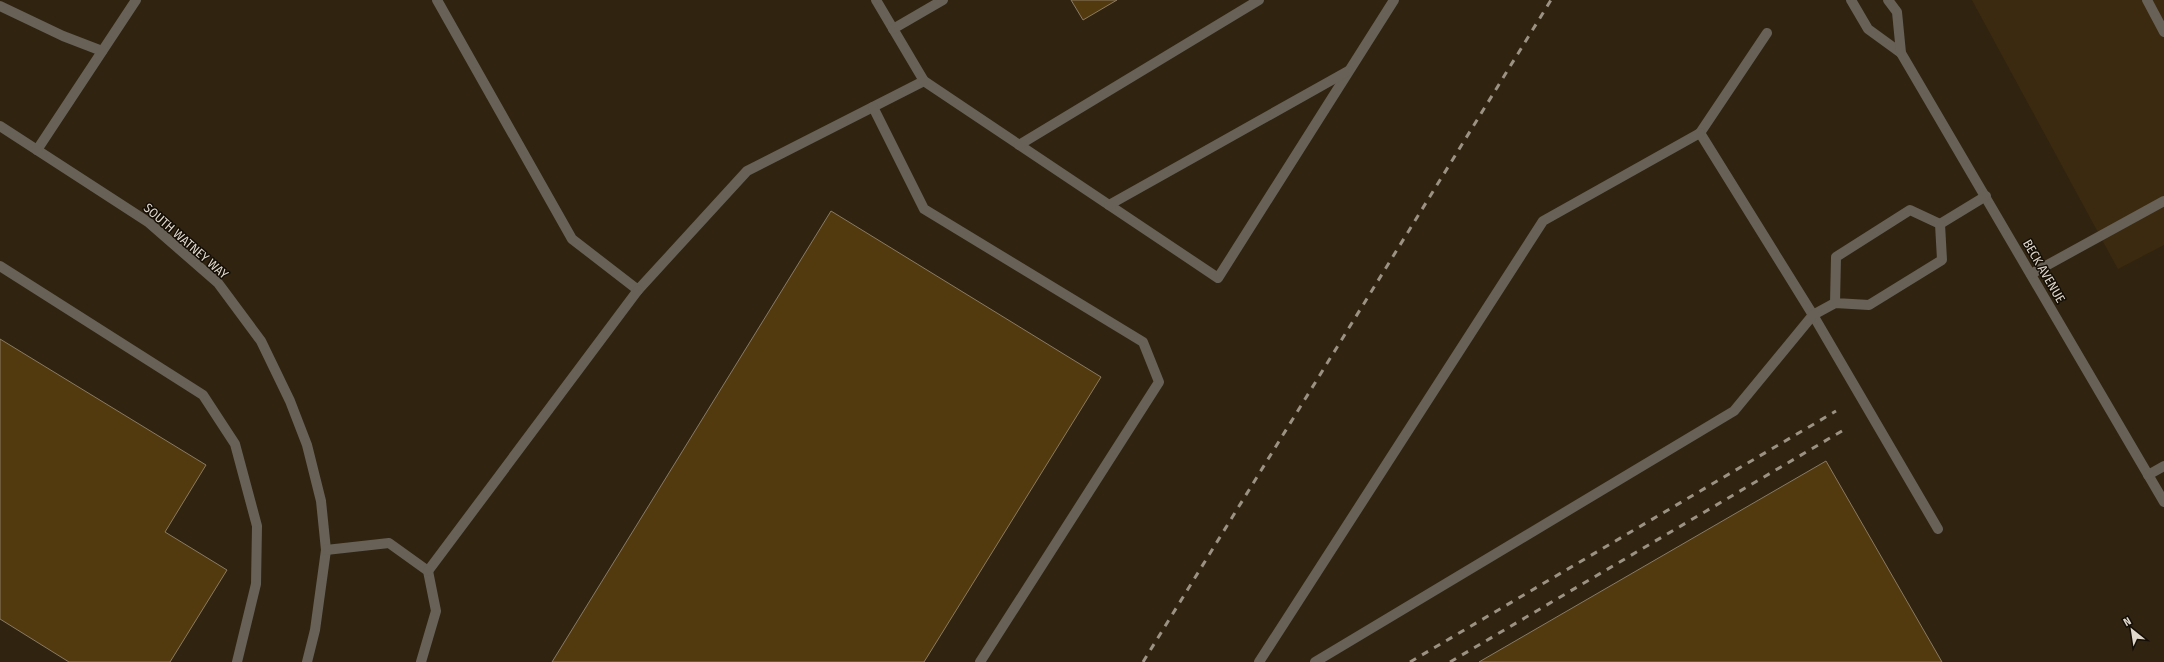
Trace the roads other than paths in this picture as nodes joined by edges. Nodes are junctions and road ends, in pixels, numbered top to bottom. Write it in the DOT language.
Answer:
graph roads {
  1 [pos="136,0"];
  2 [pos="437,0"];
  3 [pos="876,0"];
  4 [pos="943,0"];
  5 [pos="1259,0"];
  6 [pos="1394,0"];
  7 [pos="1851,0"];
  8 [pos="1888,0"];
  9 [pos="2147,0"];
  10 [pos="0,6"];
  11 [pos="893,29"];
  12 [pos="2164,32"];
  13 [pos="1767,33"];
  14 [pos="102,51"];
  15 [pos="1901,53"];
  16 [pos="1349,70"];
  17 [pos="924,81"];
  18 [pos="874,106"];
  19 [pos="0,126"];
  20 [pos="1700,133"];
  21 [pos="1019,145"];
  22 [pos="37,150"];
  23 [pos="1986,196"];
  24 [pos="2164,201"];
  25 [pos="1109,205"];
  26 [pos="1940,224"];
  27 [pos="0,266"];
  28 [pos="2031,274"];
  29 [pos="638,290"];
  30 [pos="1835,303"];
  31 [pos="1813,315"];
  32 [pos="2164,466"];
  33 [pos="2148,475"];
  34 [pos="2164,502"];
  35 [pos="1938,529"];
  36 [pos="326,550"];
  37 [pos="428,571"];
  38 [pos="237,662"];
  39 [pos="306,662"];
  40 [pos="421,662"];
  41 [pos="980,662"];
  42 [pos="1259,662"];
  43 [pos="1315,662"];
  1 -- 14 [label="street"];
  2 -- 29 [label="street"];
  3 -- 11 [label="street"];
  4 -- 11 [label="street"];
  5 -- 21 [label="street"];
  6 -- 16 [label="street"];
  7 -- 15 [label="street, BECK AVENUE"];
  8 -- 15 [label="street, BECK AVENUE"];
  9 -- 12 [label="street"];
  10 -- 14 [label="street"];
  11 -- 17 [label="street"];
  13 -- 20 [label="street"];
  14 -- 22 [label="street"];
  15 -- 23 [label="street, BECK AVENUE"];
  16 -- 25 [label="street"];
  16 -- 25 [label="street"];
  17 -- 18 [label="street"];
  17 -- 21 [label="street"];
  18 -- 29 [label="street"];
  18 -- 41 [label="street"];
  19 -- 22 [label="street, SOUTH WATNEY WAY"];
  20 -- 31 [label="street"];
  20 -- 42 [label="street"];
  21 -- 25 [label="street"];
  22 -- 36 [label="street, SOUTH WATNEY WAY"];
  23 -- 26 [label="street"];
  23 -- 28 [label="street, BECK AVENUE"];
  24 -- 28 [label="street"];
  26 -- 30 [label="street"];
  26 -- 30 [label="street"];
  27 -- 38 [label="street"];
  28 -- 33 [label="street, BECK AVENUE"];
  29 -- 37 [label="street"];
  30 -- 31 [label="street"];
  31 -- 35 [label="street"];
  31 -- 43 [label="street"];
  32 -- 33 [label="street"];
  33 -- 34 [label="street, BECK AVENUE"];
  36 -- 37 [label="street"];
  36 -- 39 [label="street, SOUTH WATNEY WAY"];
  37 -- 40 [label="street"];
}
